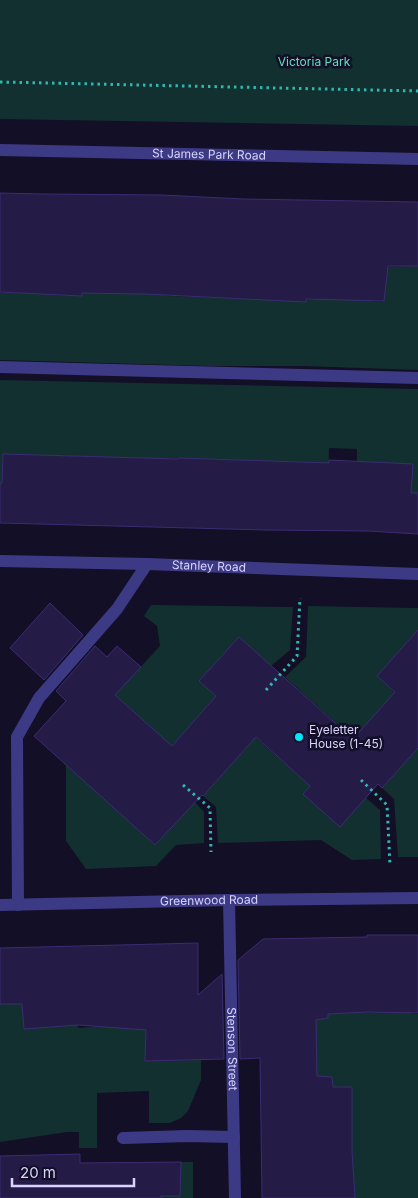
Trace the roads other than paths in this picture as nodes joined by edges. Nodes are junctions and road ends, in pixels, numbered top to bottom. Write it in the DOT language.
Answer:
graph roads {
  1 [pos="0,150"];
  2 [pos="418,159"];
  3 [pos="0,367"];
  4 [pos="418,378"];
  5 [pos="0,561"];
  6 [pos="147,564"];
  7 [pos="418,574"];
  8 [pos="418,898"];
  9 [pos="229,900"];
  10 [pos="0,905"];
  11 [pos="18,905"];
  12 [pos="234,1137"];
  13 [pos="123,1138"];
  14 [pos="235,1198"];
  1 -- 2 [label="street, St James Park Road"];
  3 -- 4 [label="street"];
  5 -- 6 [label="street, Stanley Road"];
  6 -- 7 [label="street, Stanley Road"];
  6 -- 11 [label="street"];
  8 -- 9 [label="street, Greenwood Road"];
  9 -- 11 [label="street, Greenwood Road"];
  9 -- 12 [label="street, Stenson Street"];
  10 -- 11 [label="street, Greenwood Road"];
  12 -- 13 [label="street"];
  12 -- 14 [label="street, Stenson Street"];
}
